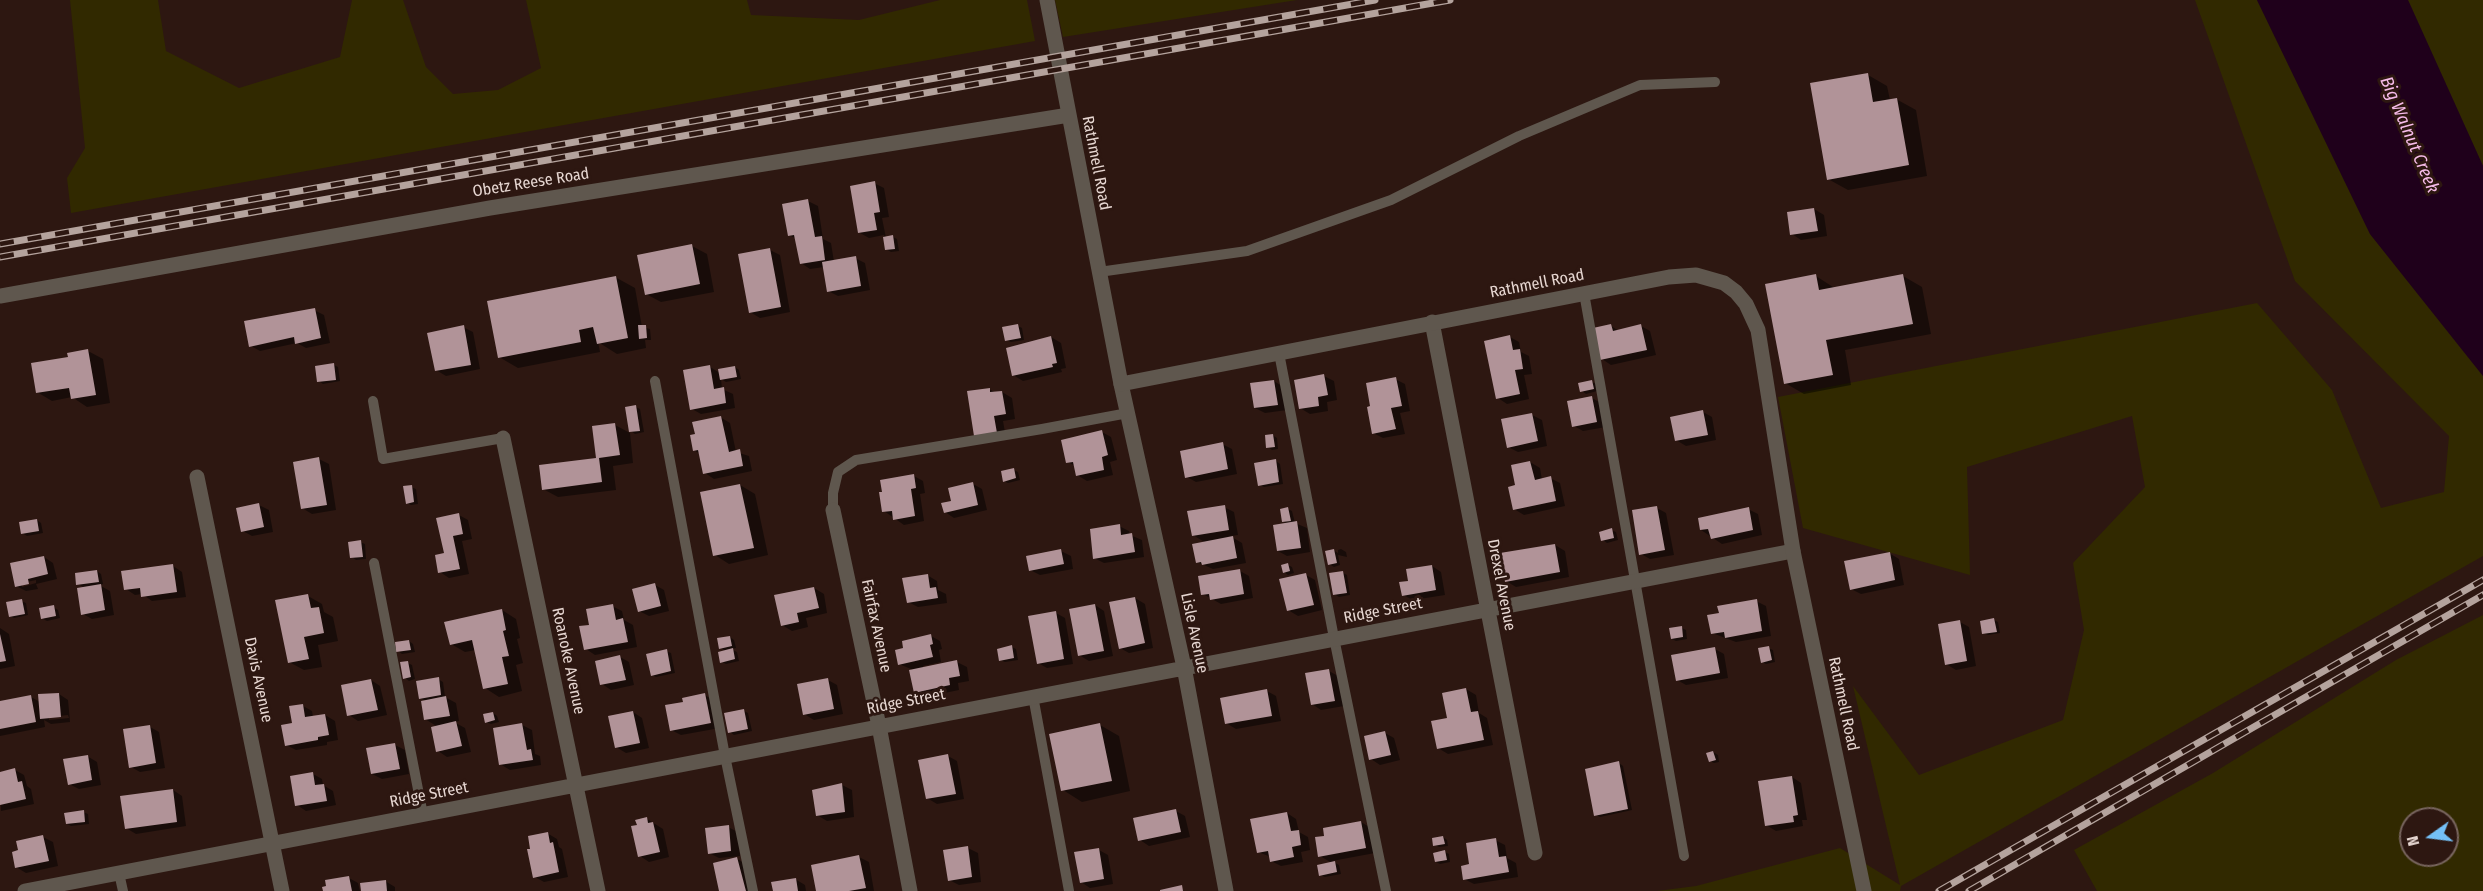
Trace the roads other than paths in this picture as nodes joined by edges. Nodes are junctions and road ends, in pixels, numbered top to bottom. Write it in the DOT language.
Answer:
graph roads {
  1 [pos="1047,0"];
  2 [pos="1715,82"];
  3 [pos="1069,115"];
  4 [pos="1099,272"];
  5 [pos="1584,293"];
  6 [pos="0,296"];
  7 [pos="1432,322"];
  8 [pos="1279,353"];
  9 [pos="655,381"];
  10 [pos="1121,384"];
  11 [pos="373,401"];
  12 [pos="1128,413"];
  13 [pos="503,438"];
  14 [pos="197,477"];
  15 [pos="833,510"];
  16 [pos="1793,551"];
  17 [pos="374,564"];
  18 [pos="1636,581"];
  19 [pos="1487,609"];
  20 [pos="1334,638"];
  21 [pos="1184,667"];
  22 [pos="1033,696"];
  23 [pos="879,726"];
  24 [pos="725,756"];
  25 [pos="577,785"];
  26 [pos="423,815"];
  27 [pos="273,844"];
  28 [pos="1535,853"];
  29 [pos="1684,856"];
  30 [pos="119,873"];
  31 [pos="25,891"];
  32 [pos="123,891"];
  33 [pos="282,891"];
  34 [pos="598,891"];
  35 [pos="753,891"];
  36 [pos="910,891"];
  37 [pos="1070,891"];
  38 [pos="1226,891"];
  39 [pos="1386,891"];
  40 [pos="1864,891"];
  1 -- 3 [label="street, Rathmell Road"];
  2 -- 4 [label="lane"];
  3 -- 4 [label="street, Rathmell Road"];
  3 -- 6 [label="street, Obetz Reese Road"];
  4 -- 10 [label="street, Rathmell Road"];
  5 -- 7 [label="street, Rathmell Road"];
  5 -- 16 [label="street, Rathmell Road"];
  5 -- 18 [label="lane"];
  7 -- 8 [label="street, Rathmell Road"];
  7 -- 19 [label="street, Drexel Avenue"];
  8 -- 10 [label="street, Rathmell Road"];
  8 -- 20 [label="lane"];
  9 -- 24 [label="lane"];
  10 -- 12 [label="street, Lisle Avenue"];
  11 -- 13 [label="lane"];
  12 -- 15 [label="lane"];
  12 -- 21 [label="street, Lisle Avenue"];
  13 -- 25 [label="street, Roanoke Avenue"];
  14 -- 27 [label="street, Davis Avenue"];
  15 -- 23 [label="street, Fairfax Avenue"];
  16 -- 18 [label="street, Ridge Street"];
  16 -- 40 [label="street, Rathmell Road"];
  17 -- 26 [label="lane"];
  18 -- 19 [label="street, Ridge Street"];
  18 -- 29 [label="lane"];
  19 -- 20 [label="street, Ridge Street"];
  19 -- 28 [label="street, Drexel Avenue"];
  20 -- 21 [label="street, Ridge Street"];
  20 -- 39 [label="lane"];
  21 -- 22 [label="street, Ridge Street"];
  21 -- 38 [label="street, Lisle Avenue"];
  22 -- 23 [label="street, Ridge Street"];
  22 -- 37 [label="lane"];
  23 -- 24 [label="street, Ridge Street"];
  23 -- 36 [label="street, Fairfax Avenue"];
  24 -- 25 [label="street, Ridge Street"];
  24 -- 35 [label="lane"];
  25 -- 26 [label="street, Ridge Street"];
  25 -- 34 [label="street, Roanoke Avenue"];
  26 -- 27 [label="street, Ridge Street"];
  27 -- 30 [label="street, Ridge Street"];
  27 -- 33 [label="street, Davis Avenue"];
  30 -- 31 [label="street, Ridge Street"];
  30 -- 32 [label="lane"];
}
